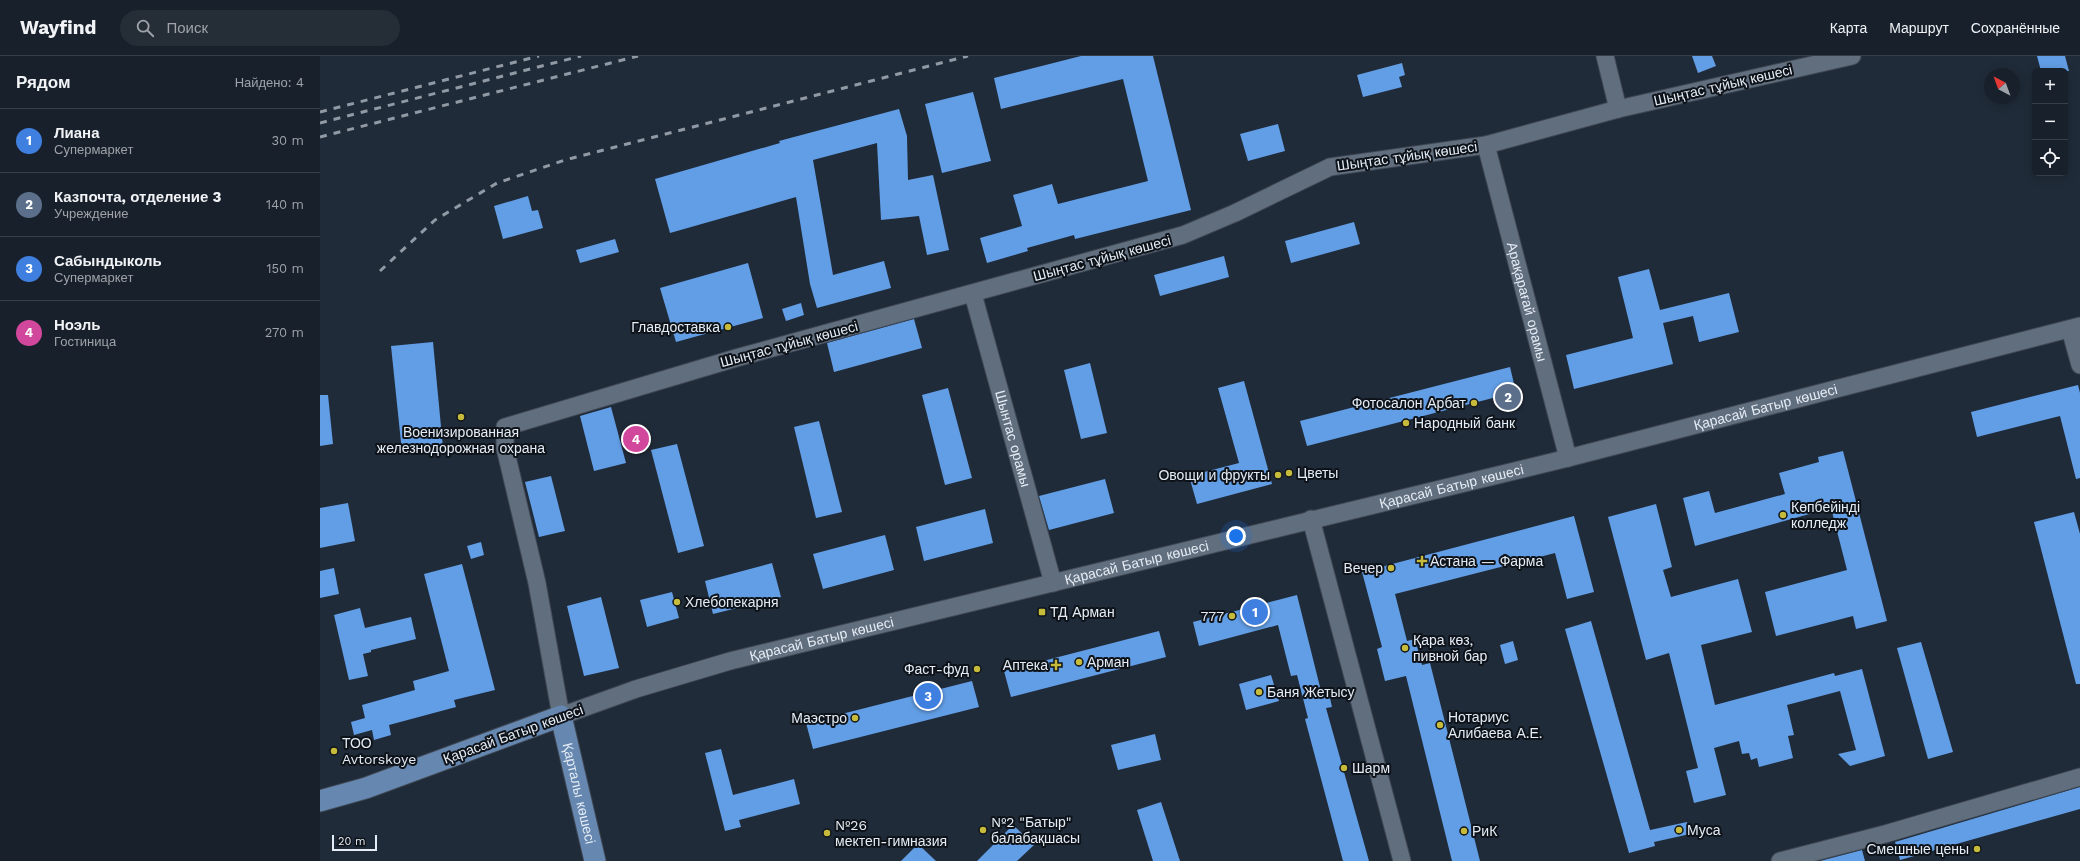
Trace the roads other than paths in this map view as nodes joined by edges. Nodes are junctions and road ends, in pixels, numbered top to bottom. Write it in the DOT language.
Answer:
graph roads {
  1 [pos="1605,56"];
  2 [pos="1852,56"];
  3 [pos="1618,109"];
  4 [pos="1486,145"];
  5 [pos="973,294"];
  6 [pos="2075,328"];
  7 [pos="2080,365"];
  8 [pos="1568,458"];
  9 [pos="1311,519"];
  10 [pos="537,583"];
  11 [pos="1053,583"];
  12 [pos="561,716"];
  13 [pos="2080,777"];
  14 [pos="320,800"];
  15 [pos="595,861"];
  16 [pos="1402,861"];
  17 [pos="1780,861"];
  1 -- 3 [label="street"];
  2 -- 3 [label="street, Шыңтас тұйық көшесі"];
  3 -- 4 [label="street, Шыңтас тұйық көшесі"];
  4 -- 5 [label="street, Шыңтас тұйық көшесі"];
  4 -- 8 [label="street, Арақарағай орамы"];
  5 -- 10 [label="street, Шыңтас тұйық көшесі"];
  5 -- 11 [label="street, Шынтас орамы"];
  6 -- 7 [label="street"];
  6 -- 8 [label="street, Қарасай Батыр көшесі"];
  8 -- 9 [label="street, Қарасай Батыр көшесі"];
  9 -- 11 [label="street, Қарасай Батыр көшесі"];
  9 -- 16 [label="street"];
  10 -- 12 [label="street, Қарталы көшесі"];
  11 -- 12 [label="street, Қарасай Батыр көшесі"];
  12 -- 14 [label="main road, Қарасай Батыр көшесі"];
  12 -- 15 [label="main road, Қарталы көшесі"];
  13 -- 17 [label="street"];
}
